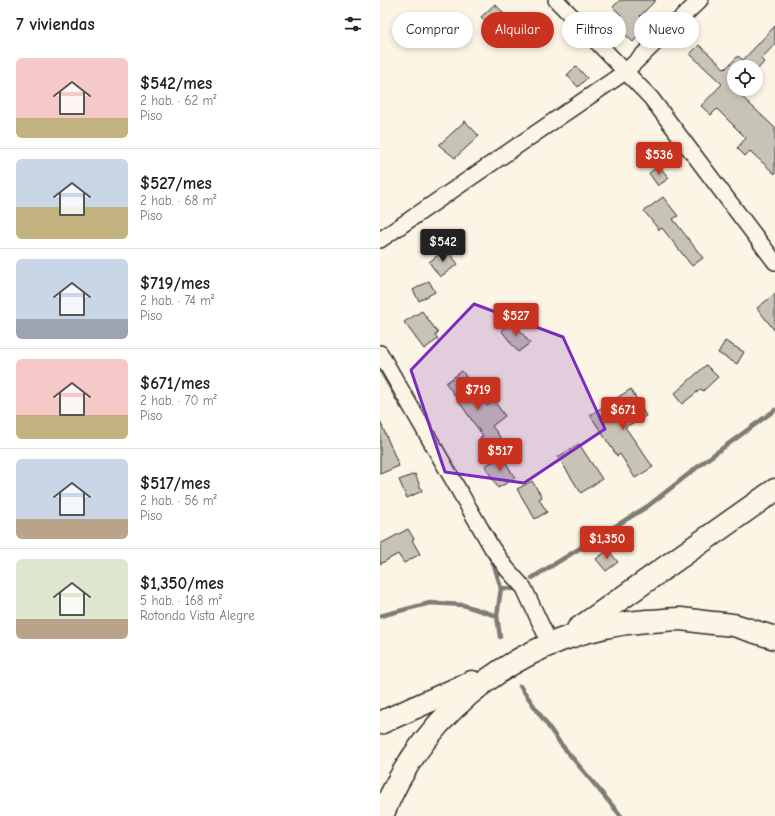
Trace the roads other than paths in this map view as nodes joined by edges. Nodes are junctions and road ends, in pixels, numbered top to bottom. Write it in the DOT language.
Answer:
graph roads {
  1 [pos="556,0"];
  2 [pos="700,0"];
  3 [pos="625,72"];
  4 [pos="380,240"];
  5 [pos="775,262"];
  6 [pos="380,353"];
  7 [pos="775,490"];
  8 [pos="775,638"];
  9 [pos="559,640"];
  10 [pos="501,670"];
  11 [pos="380,723"];
  12 [pos="382,816"];
  1 -- 3 [label="street"];
  2 -- 3 [label="street"];
  3 -- 4 [label="street"];
  3 -- 5 [label="street"];
  6 -- 9 [label="street"];
  7 -- 9 [label="highway"];
  8 -- 9 [label="highway"];
  9 -- 10 [label="highway"];
  10 -- 11 [label="highway"];
  10 -- 12 [label="highway"];
}
